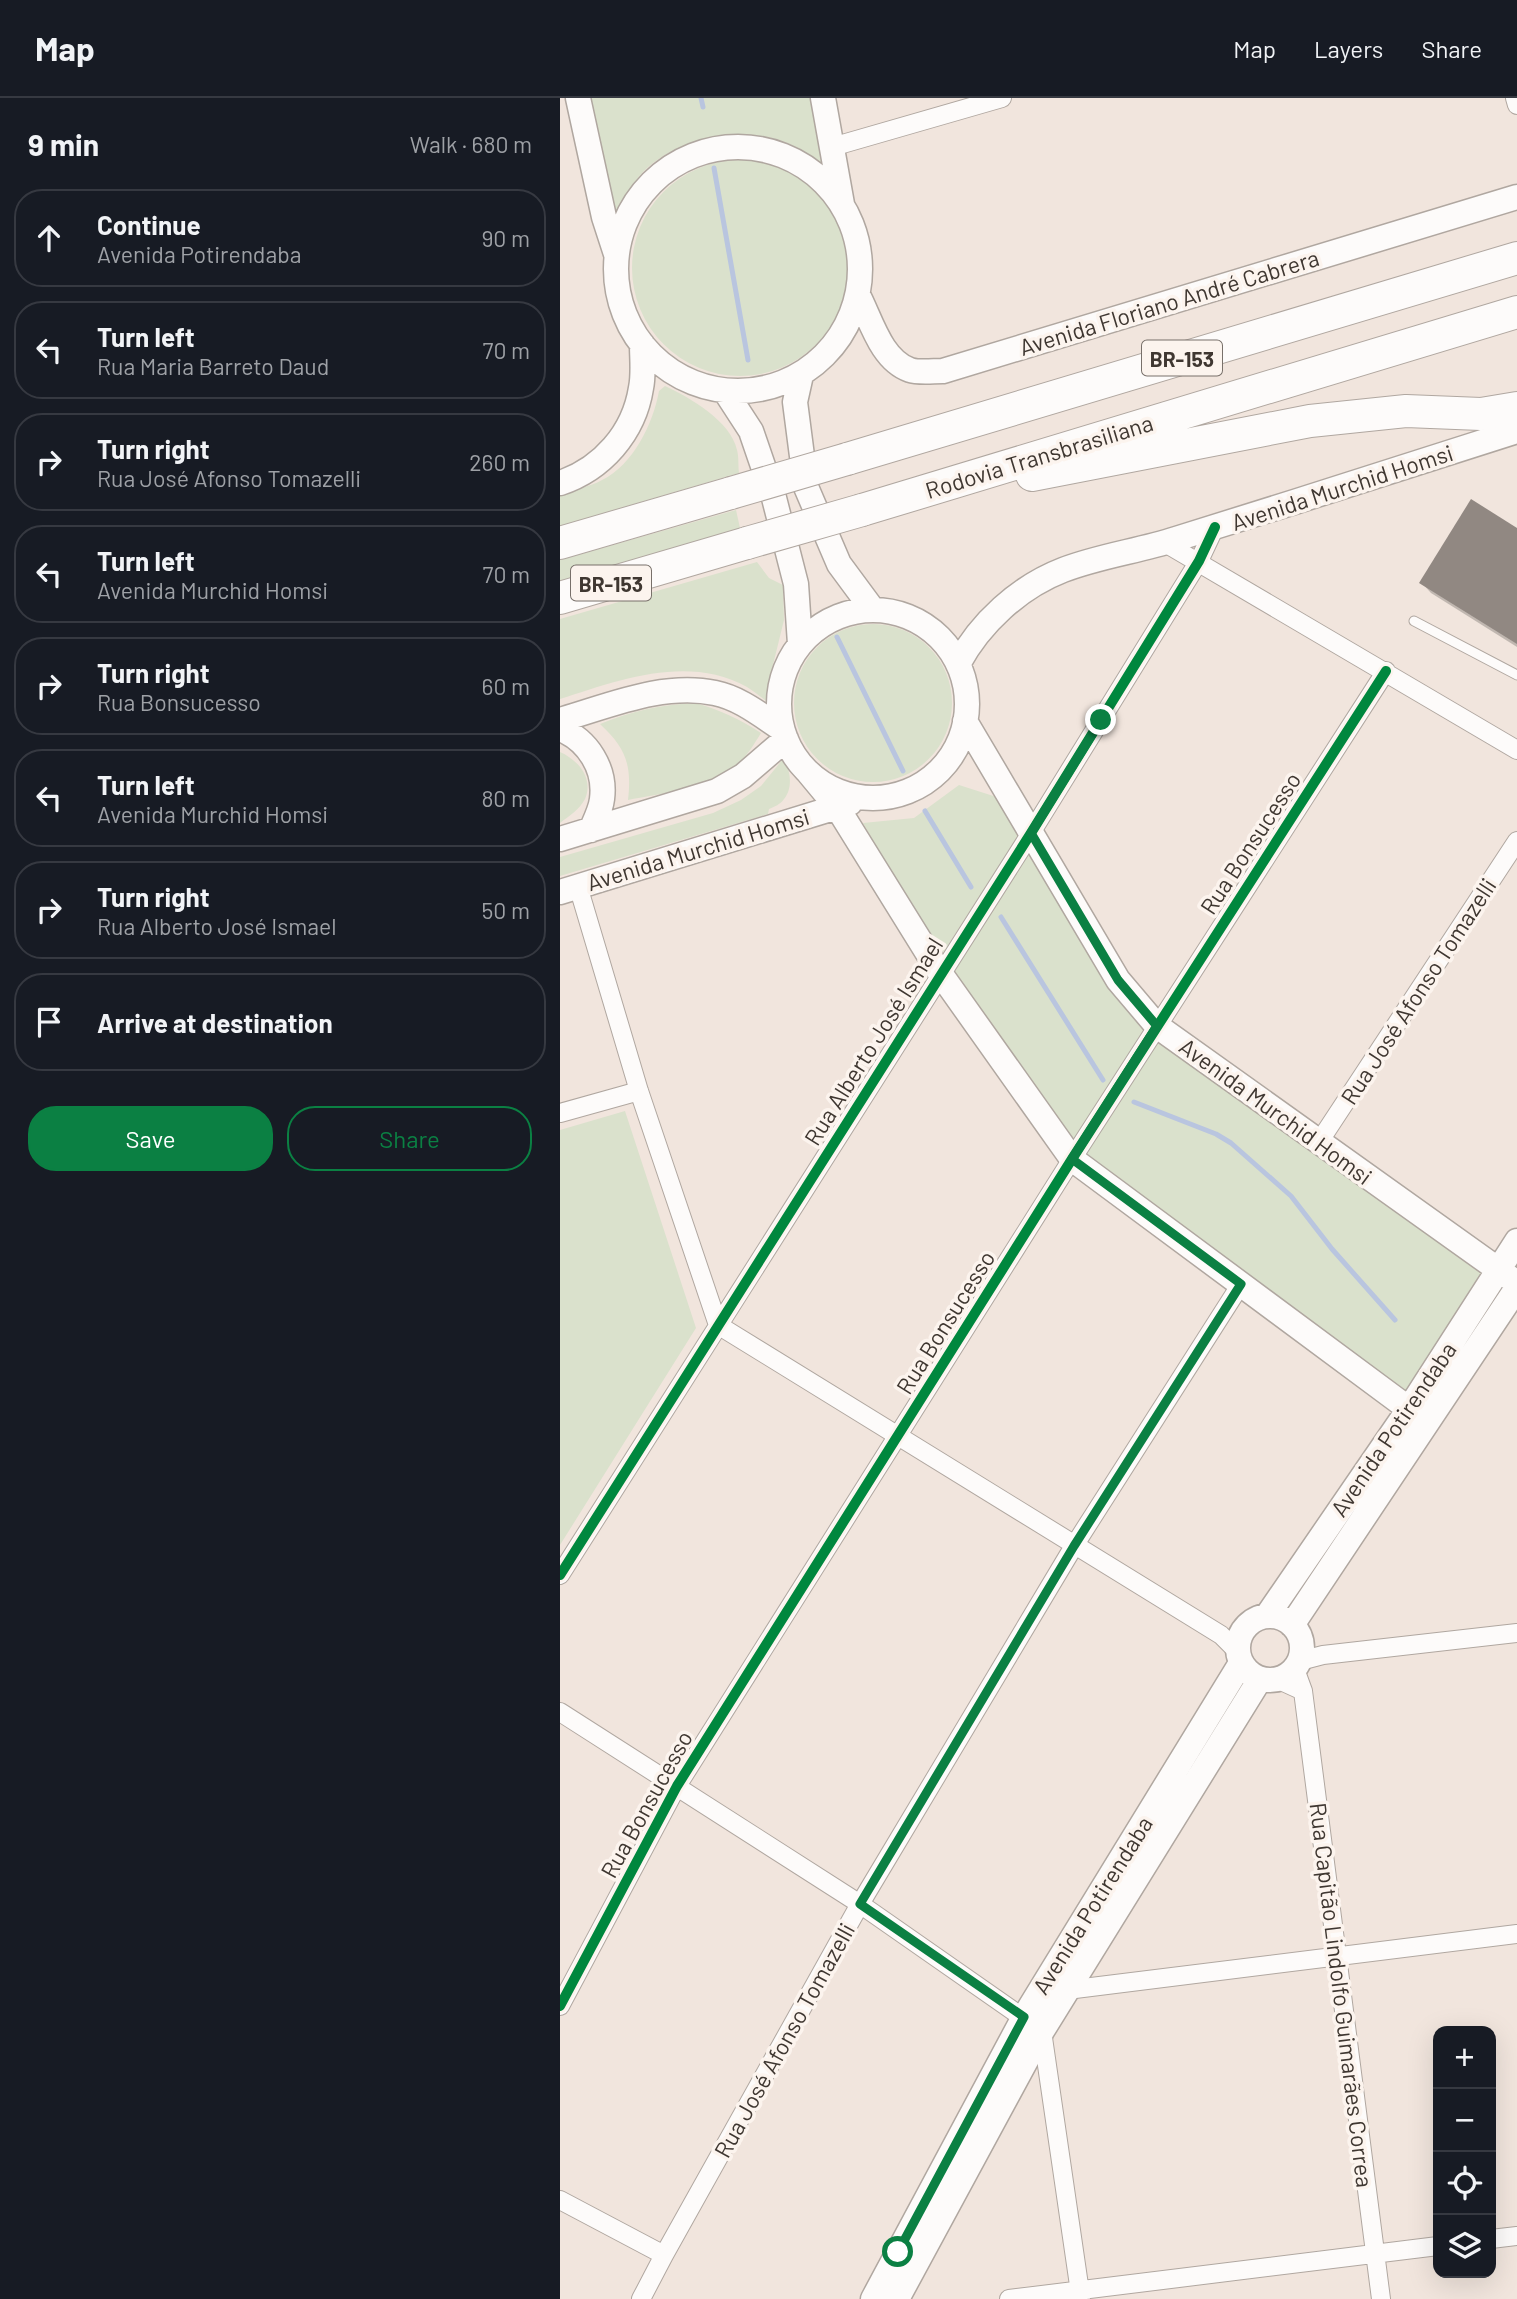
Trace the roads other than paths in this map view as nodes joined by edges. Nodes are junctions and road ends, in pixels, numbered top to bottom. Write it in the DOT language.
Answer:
graph roads {
  1 [pos="578,98"];
  2 [pos="823,98"];
  3 [pos="1002,98"];
  4 [pos="1515,98"];
  5 [pos="1517,105"];
  6 [pos="832,147"];
  7 [pos="1517,197"];
  8 [pos="842,205"];
  9 [pos="616,255"];
  10 [pos="1517,258"];
  11 [pos="858,295"];
  12 [pos="1517,312"];
  13 [pos="642,344"];
  14 [pos="801,375"];
  15 [pos="725,391"];
  16 [pos="1517,408"];
  17 [pos="1517,431"];
  18 [pos="984,472"];
  19 [pos="560,483"];
  20 [pos="1216,527"];
  21 [pos="560,543"];
  22 [pos="1165,543"];
  23 [pos="1199,561"];
  24 [pos="560,598"];
  25 [pos="873,610"];
  26 [pos="1414,621"];
  27 [pos="800,644"];
  28 [pos="958,664"];
  29 [pos="1386,671"];
  30 [pos="1517,676"];
  31 [pos="560,720"];
  32 [pos="965,721"];
  33 [pos="560,729"];
  34 [pos="784,734"];
  35 [pos="1517,750"];
  36 [pos="808,772"];
  37 [pos="870,797"];
  38 [pos="837,807"];
  39 [pos="592,830"];
  40 [pos="1031,833"];
  41 [pos="560,839"];
  42 [pos="1517,841"];
  43 [pos="569,889"];
  44 [pos="940,973"];
  45 [pos="1157,1026"];
  46 [pos="639,1091"];
  47 [pos="560,1113"];
  48 [pos="1319,1142"];
  49 [pos="1072,1159"];
  50 [pos="1517,1241"];
  51 [pos="1511,1280"];
  52 [pos="1241,1284"];
  53 [pos="718,1325"];
  54 [pos="1409,1409"];
  55 [pos="898,1437"];
  56 [pos="1074,1546"];
  57 [pos="560,1575"];
  58 [pos="1267,1616"];
  59 [pos="1517,1633"];
  60 [pos="1235,1646"];
  61 [pos="1294,1663"];
  62 [pos="560,1712"];
  63 [pos="677,1786"];
  64 [pos="860,1904"];
  65 [pos="1517,1934"];
  66 [pos="1338,1958"];
  67 [pos="1039,1991"];
  68 [pos="1065,1991"];
  69 [pos="560,2006"];
  70 [pos="1033,2024"];
  71 [pos="560,2200"];
  72 [pos="1517,2236"];
  73 [pos="1496,2238"];
  74 [pos="1433,2247"];
  75 [pos="1376,2253"];
  76 [pos="664,2255"];
  77 [pos="1080,2295"];
  78 [pos="641,2299"];
  79 [pos="873,2299"];
  80 [pos="897,2299"];
  81 [pos="1009,2299"];
  82 [pos="1381,2299"];
  1 -- 9 [label="main road"];
  2 -- 6 [label="main road"];
  3 -- 6 [label="street"];
  4 -- 5 [label="street"];
  6 -- 8 [label="main road"];
  7 -- 11 [label="main road, Avenida Floriano André Cabrera"];
  8 -- 9 [label="main road"];
  8 -- 11 [label="main road"];
  9 -- 13 [label="main road"];
  10 -- 21 [label="highway, BR-153, bridge"];
  11 -- 14 [label="main road"];
  12 -- 18 [label="highway, Rodovia Transbrasiliana / BR-153"];
  13 -- 15 [label="main road"];
  13 -- 19 [label="main road"];
  14 -- 15 [label="main road"];
  14 -- 25 [label="main road"];
  15 -- 27 [label="main road"];
  16 -- 18 [label="highway"];
  17 -- 20 [label="main road, Avenida Murchid Homsi"];
  18 -- 24 [label="highway, Rodovia Transbrasiliana / BR-153, bridge"];
  20 -- 22 [label="main road, Avenida Murchid Homsi"];
  20 -- 23 [label="street, Rua Alberto José Ismael"];
  22 -- 23 [label="street"];
  22 -- 28 [label="main road, Avenida Murchid Homsi"];
  23 -- 29 [label="street"];
  23 -- 40 [label="street, Rua Alberto José Ismael"];
  25 -- 27 [label="main road"];
  25 -- 28 [label="main road"];
  26 -- 30 [label="lane"];
  27 -- 34 [label="main road"];
  28 -- 32 [label="main road"];
  29 -- 35 [label="street"];
  29 -- 45 [label="street, Rua Bonsucesso"];
  31 -- 34 [label="main road"];
  32 -- 37 [label="main road"];
  32 -- 40 [label="main road, Avenida Murchid Homsi"];
  33 -- 39 [label="main road"];
  34 -- 36 [label="main road"];
  34 -- 39 [label="main road"];
  36 -- 37 [label="main road"];
  36 -- 38 [label="main road, Avenida Murchid Homsi"];
  37 -- 38 [label="main road, Avenida Murchid Homsi"];
  38 -- 43 [label="main road, Avenida Murchid Homsi"];
  38 -- 44 [label="main road, Avenida Murchid Homsi"];
  39 -- 41 [label="main road"];
  40 -- 44 [label="street, Rua Alberto José Ismael"];
  40 -- 45 [label="main road, Avenida Murchid Homsi"];
  42 -- 48 [label="street, Rua José Afonso Tomazelli"];
  43 -- 46 [label="street"];
  44 -- 49 [label="main road, Avenida Murchid Homsi"];
  44 -- 53 [label="street, Rua Alberto José Ismael"];
  45 -- 48 [label="main road, Avenida Murchid Homsi"];
  45 -- 49 [label="street, Rua Bonsucesso"];
  46 -- 47 [label="street"];
  46 -- 53 [label="street"];
  48 -- 51 [label="main road, Avenida Murchid Homsi"];
  49 -- 52 [label="main road, Avenida Murchid Homsi"];
  49 -- 55 [label="street, Rua Bonsucesso"];
  50 -- 51 [label="main road, Avenida Potirendaba"];
  51 -- 54 [label="main road, Avenida Potirendaba"];
  51 -- 61 [label="main road, Avenida Potirendaba"];
  52 -- 54 [label="main road, Avenida Murchid Homsi"];
  52 -- 56 [label="street, Rua José Afonso Tomazelli"];
  53 -- 55 [label="street"];
  53 -- 57 [label="street, Rua Alberto José Ismael"];
  54 -- 58 [label="main road, Avenida Potirendaba"];
  55 -- 56 [label="street"];
  55 -- 63 [label="street, Rua Bonsucesso"];
  56 -- 60 [label="street"];
  56 -- 64 [label="street, Rua José Afonso Tomazelli"];
  58 -- 60 [label="main road"];
  58 -- 61 [label="main road"];
  59 -- 61 [label="street"];
  60 -- 61 [label="main road"];
  60 -- 67 [label="main road, Avenida Potirendaba"];
  61 -- 66 [label="street, Rua Capitão Lindolfo Guimarães Correa"];
  61 -- 68 [label="main road, Avenida Potirendaba"];
  62 -- 63 [label="street"];
  63 -- 64 [label="street"];
  63 -- 69 [label="street, Rua Bonsucesso"];
  64 -- 70 [label="street"];
  64 -- 76 [label="street, Rua José Afonso Tomazelli"];
  65 -- 66 [label="street"];
  66 -- 68 [label="street"];
  66 -- 75 [label="street, Rua Capitão Lindolfo Guimarães Correa"];
  67 -- 68 [label="street"];
  67 -- 70 [label="main road, Avenida Potirendaba"];
  68 -- 70 [label="main road, Avenida Potirendaba"];
  70 -- 77 [label="street"];
  70 -- 79 [label="main road, Avenida Potirendaba"];
  70 -- 80 [label="main road, Avenida Potirendaba"];
  71 -- 76 [label="street"];
  72 -- 73 [label="street"];
  74 -- 75 [label="street"];
  75 -- 77 [label="street"];
  75 -- 82 [label="street, Rua Capitão Lindolfo Guimarães Correa"];
  76 -- 78 [label="street, Rua José Afonso Tomazelli"];
  77 -- 81 [label="street"];
}
